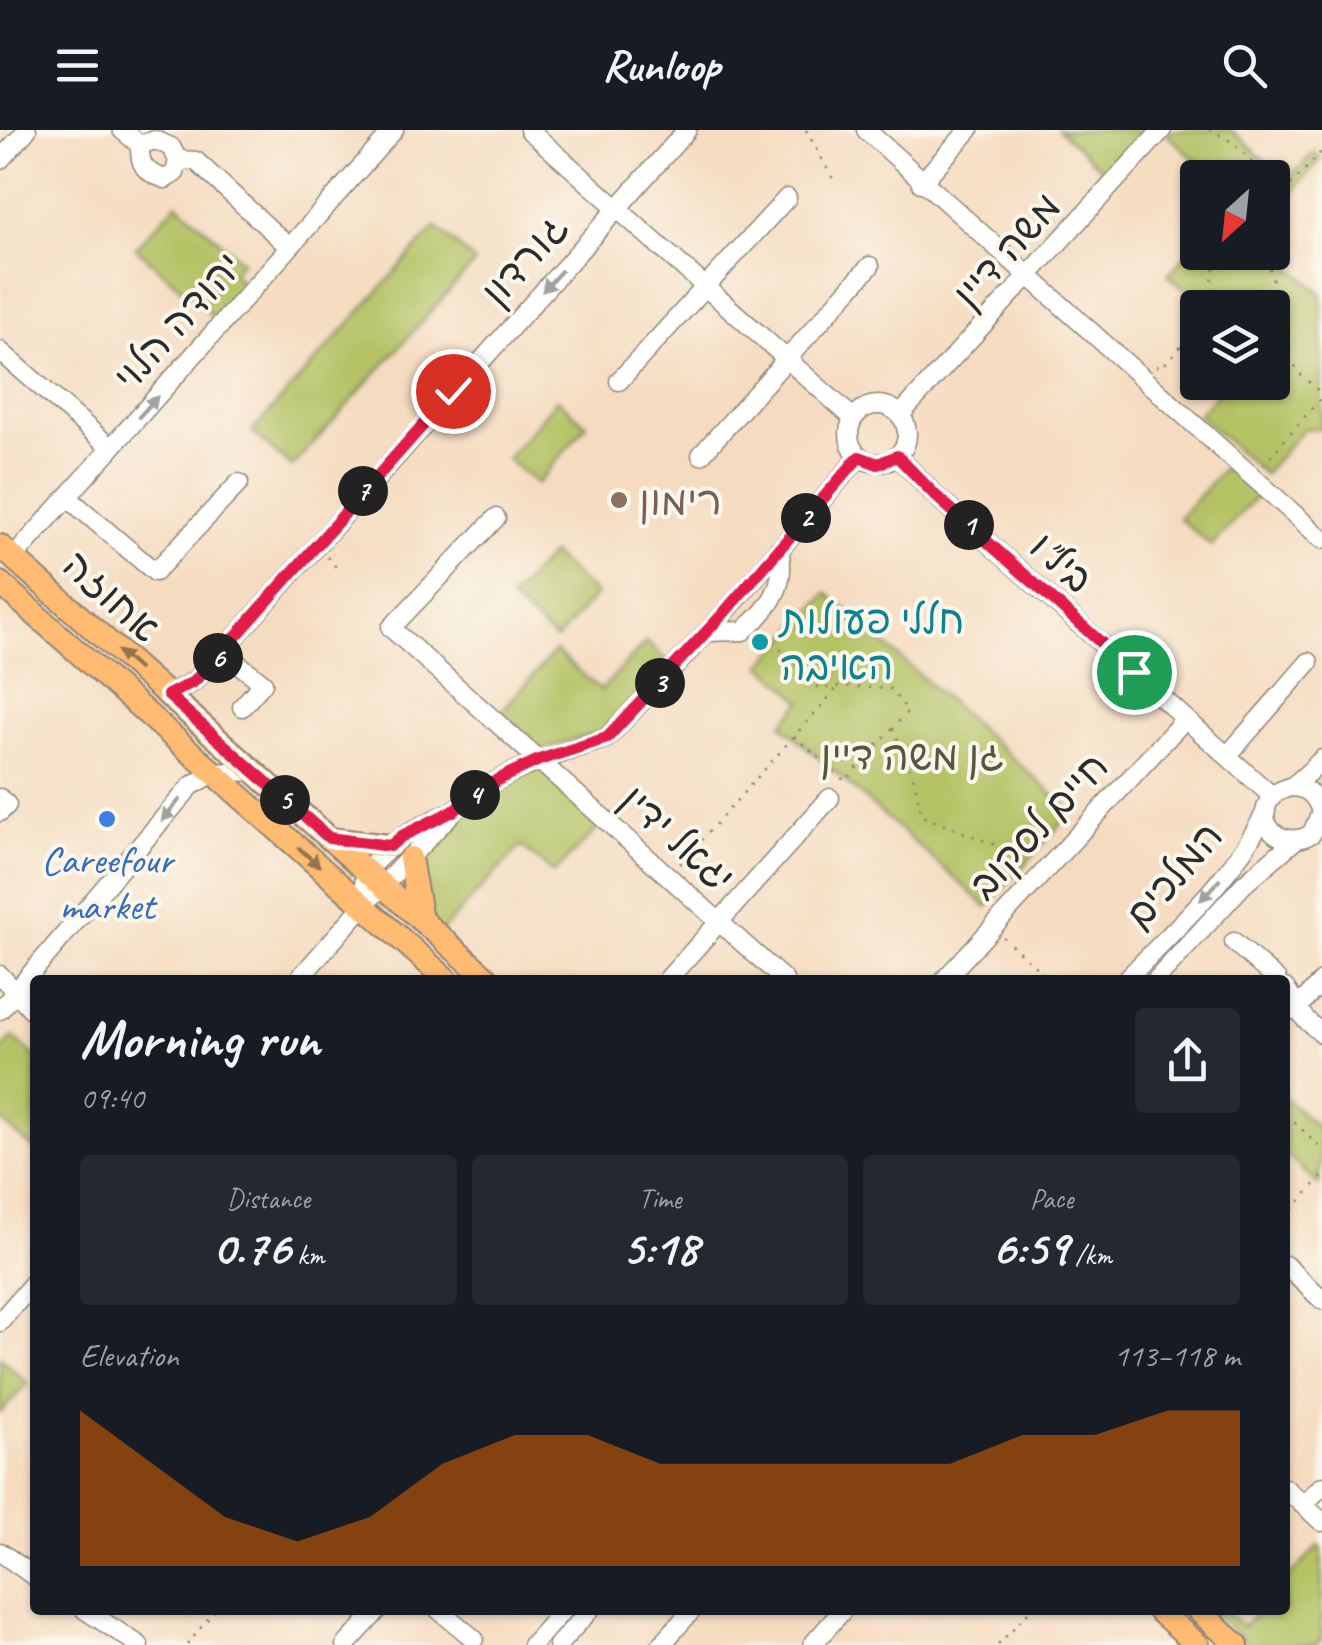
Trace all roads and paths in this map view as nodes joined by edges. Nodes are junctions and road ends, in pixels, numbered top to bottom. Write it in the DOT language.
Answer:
graph roads {
  1 [pos="27,130"];
  2 [pos="122,130"];
  3 [pos="394,130"];
  4 [pos="529,130"];
  5 [pos="687,130"];
  6 [pos="806,130"];
  7 [pos="866,130"];
  8 [pos="970,130"];
  9 [pos="1162,130"];
  10 [pos="1209,130"];
  11 [pos="140,145"];
  12 [pos="1322,151"];
  13 [pos="0,160"];
  14 [pos="178,160"];
  15 [pos="1251,160"];
  16 [pos="833,179"];
  17 [pos="922,182"];
  18 [pos="1290,186"];
  19 [pos="787,198"];
  20 [pos="617,208"];
  21 [pos="289,248"];
  22 [pos="870,266"];
  23 [pos="1028,277"];
  24 [pos="706,287"];
  25 [pos="1180,347"];
  26 [pos="0,351"];
  27 [pos="1290,358"];
  28 [pos="786,359"];
  29 [pos="1137,374"];
  30 [pos="620,381"];
  31 [pos="453,391"];
  32 [pos="1322,395"];
  33 [pos="900,416"];
  34 [pos="853,418"];
  35 [pos="485,420"];
  36 [pos="111,448"];
  37 [pos="701,455"];
  38 [pos="897,456"];
  39 [pos="859,457"];
  40 [pos="1252,478"];
  41 [pos="240,483"];
  42 [pos="67,497"];
  43 [pos="496,518"];
  44 [pos="1322,539"];
  45 [pos="779,549"];
  46 [pos="6,552"];
  47 [pos="0,583"];
  48 [pos="753,622"];
  49 [pos="707,632"];
  50 [pos="223,652"];
  51 [pos="1309,662"];
  52 [pos="839,686"];
  53 [pos="168,695"];
  54 [pos="242,707"];
  55 [pos="1185,719"];
  56 [pos="892,728"];
  57 [pos="794,736"];
  58 [pos="1228,756"];
  59 [pos="1322,759"];
  60 [pos="539,760"];
  61 [pos="253,771"];
  62 [pos="214,772"];
  63 [pos="1290,787"];
  64 [pos="0,798"];
  65 [pos="830,798"];
  66 [pos="1269,804"];
  67 [pos="1321,810"];
  68 [pos="0,812"];
  69 [pos="329,838"];
  70 [pos="1317,838"];
  71 [pos="1294,841"];
  72 [pos="400,852"];
  73 [pos="366,871"];
  74 [pos="669,876"];
  75 [pos="384,887"];
  76 [pos="1015,902"];
  77 [pos="363,906"];
  78 [pos="421,920"];
  79 [pos="720,922"];
  80 [pos="992,926"];
  81 [pos="1234,942"];
  82 [pos="0,975"];
  83 [pos="31,975"];
  84 [pos="302,975"];
  85 [pos="440,975"];
  86 [pos="483,975"];
  87 [pos="672,975"];
  88 [pos="778,975"];
  89 [pos="948,975"];
  90 [pos="1045,975"];
  91 [pos="1131,975"];
  92 [pos="1161,975"];
  93 [pos="1271,975"];
  94 [pos="30,976"];
  95 [pos="1322,981"];
  96 [pos="17,991"];
  97 [pos="30,1007"];
  98 [pos="0,1010"];
  99 [pos="1291,1010"];
  100 [pos="1322,1034"];
  101 [pos="1290,1121"];
  102 [pos="1322,1150"];
  103 [pos="1322,1177"];
  104 [pos="1290,1212"];
  105 [pos="1290,1270"];
  106 [pos="30,1288"];
  107 [pos="1322,1300"];
  108 [pos="0,1322"];
  109 [pos="1322,1486"];
  110 [pos="1290,1493"];
  111 [pos="1303,1505"];
  112 [pos="1322,1522"];
  113 [pos="0,1552"];
  114 [pos="30,1573"];
  115 [pos="93,1615"];
  116 [pos="211,1615"];
  117 [pos="373,1615"];
  118 [pos="445,1615"];
  119 [pos="558,1615"];
  120 [pos="585,1615"];
  121 [pos="687,1615"];
  122 [pos="838,1615"];
  123 [pos="1025,1615"];
  124 [pos="1164,1615"];
  125 [pos="1204,1615"];
  126 [pos="474,1639"];
  127 [pos="139,1645"];
  128 [pos="187,1645"];
  129 [pos="346,1645"];
  130 [pos="532,1645"];
  131 [pos="558,1645"];
  132 [pos="660,1645"];
  133 [pos="812,1645"];
  134 [pos="998,1645"];
  135 [pos="1198,1645"];
  136 [pos="1237,1645"];
  1 -- 13 [label="street"];
  2 -- 11 [label="street"];
  3 -- 21 [label="street, יהודה הלוי"];
  4 -- 20 [label="street"];
  5 -- 20 [label="street, גורדון"];
  6 -- 16 [label="path"];
  7 -- 17 [label="street"];
  8 -- 17 [label="street"];
  9 -- 23 [label="street, משה דיין"];
  10 -- 15 [label="path"];
  11 -- 14 [label="street"];
  11 -- 14 [label="street"];
  12 -- 18 [label="path"];
  14 -- 21 [label="street"];
  17 -- 23 [label="street"];
  19 -- 24 [label="street"];
  20 -- 24 [label="street"];
  20 -- 31 [label="street, גורדון, one-way"];
  36 -- 21 [label="street, יהודה הלוי, one-way"];
  22 -- 28 [label="street"];
  23 -- 29 [label="street"];
  23 -- 33 [label="street, משה דיין"];
  24 -- 28 [label="street"];
  24 -- 30 [label="street"];
  25 -- 29 [label="path"];
  26 -- 36 [label="street"];
  27 -- 32 [label="path"];
  28 -- 34 [label="street"];
  28 -- 37 [label="street"];
  29 -- 40 [label="street"];
  31 -- 35 [label="path"];
  31 -- 50 [label="street, גורדון"];
  32 -- 40 [label="path"];
  33 -- 34 [label="street"];
  33 -- 38 [label="street"];
  34 -- 39 [label="street"];
  36 -- 42 [label="street, יהודה הלוי"];
  38 -- 39 [label="street"];
  38 -- 55 [label="street, ביל\"ו"];
  39 -- 45 [label="street"];
  40 -- 44 [label="street"];
  41 -- 42 [label="street"];
  42 -- 46 [label="street, יהודה הלוי"];
  43 -- 60 [label="street, יגאל ידין"];
  45 -- 48 [label="street"];
  45 -- 49 [label="street"];
  53 -- 46 [label="main road, אחוזה, one-way"];
  47 -- 62 [label="main road, אחוזה"];
  48 -- 49 [label="street"];
  48 -- 52 [label="path"];
  49 -- 60 [label="street"];
  50 -- 53 [label="street, גורדון"];
  50 -- 54 [label="street"];
  51 -- 58 [label="street"];
  52 -- 56 [label="path"];
  52 -- 57 [label="path"];
  53 -- 61 [label="main road, אחוזה"];
  55 -- 58 [label="street, ביל\"ו"];
  55 -- 76 [label="street, חיים לסקוב"];
  56 -- 57 [label="path"];
  56 -- 76 [label="path"];
  57 -- 74 [label="path"];
  58 -- 66 [label="street, ביל\"ו"];
  59 -- 63 [label="street"];
  60 -- 72 [label="street"];
  60 -- 74 [label="street, יגאל ידין"];
  61 -- 62 [label="street"];
  61 -- 69 [label="main road, אחוזה"];
  62 -- 77 [label="main road, אחוזה, one-way"];
  62 -- 83 [label="street, one-way"];
  63 -- 66 [label="street"];
  63 -- 67 [label="street"];
  64 -- 68 [label="street"];
  65 -- 79 [label="street"];
  66 -- 71 [label="street"];
  66 -- 91 [label="street, המלכים, one-way"];
  67 -- 70 [label="street"];
  69 -- 72 [label="main road"];
  69 -- 73 [label="main road, אחוזה"];
  70 -- 71 [label="street"];
  71 -- 92 [label="street, המלכים"];
  72 -- 73 [label="street"];
  72 -- 75 [label="street"];
  72 -- 78 [label="main road"];
  73 -- 75 [label="main road, אחוזה"];
  73 -- 77 [label="street"];
  74 -- 79 [label="street, יגאל ידין"];
  75 -- 77 [label="street"];
  75 -- 78 [label="main road, אחוזה"];
  76 -- 80 [label="street, חיים לסקוב"];
  77 -- 84 [label="street"];
  77 -- 85 [label="main road, אחוזה"];
  78 -- 86 [label="main road, אחוזה"];
  79 -- 87 [label="street"];
  79 -- 88 [label="street, יגאל ידין"];
  80 -- 89 [label="street, חיים לסקוב"];
  80 -- 90 [label="path"];
  81 -- 93 [label="street"];
  82 -- 96 [label="street"];
  94 -- 96 [label="street, one-way"];
  95 -- 99 [label="street"];
  96 -- 97 [label="street"];
  96 -- 98 [label="street"];
  99 -- 100 [label="street"];
  101 -- 102 [label="path"];
  103 -- 104 [label="path"];
  105 -- 107 [label="street"];
  106 -- 108 [label="street"];
  109 -- 111 [label="street"];
  110 -- 111 [label="street"];
  111 -- 112 [label="street"];
  113 -- 114 [label="street"];
  115 -- 127 [label="street"];
  116 -- 128 [label="path"];
  117 -- 129 [label="street"];
  118 -- 126 [label="street"];
  119 -- 130 [label="street"];
  120 -- 131 [label="street"];
  121 -- 132 [label="street"];
  122 -- 133 [label="street"];
  123 -- 134 [label="path"];
  124 -- 135 [label="main road"];
  125 -- 136 [label="main road"];
}
